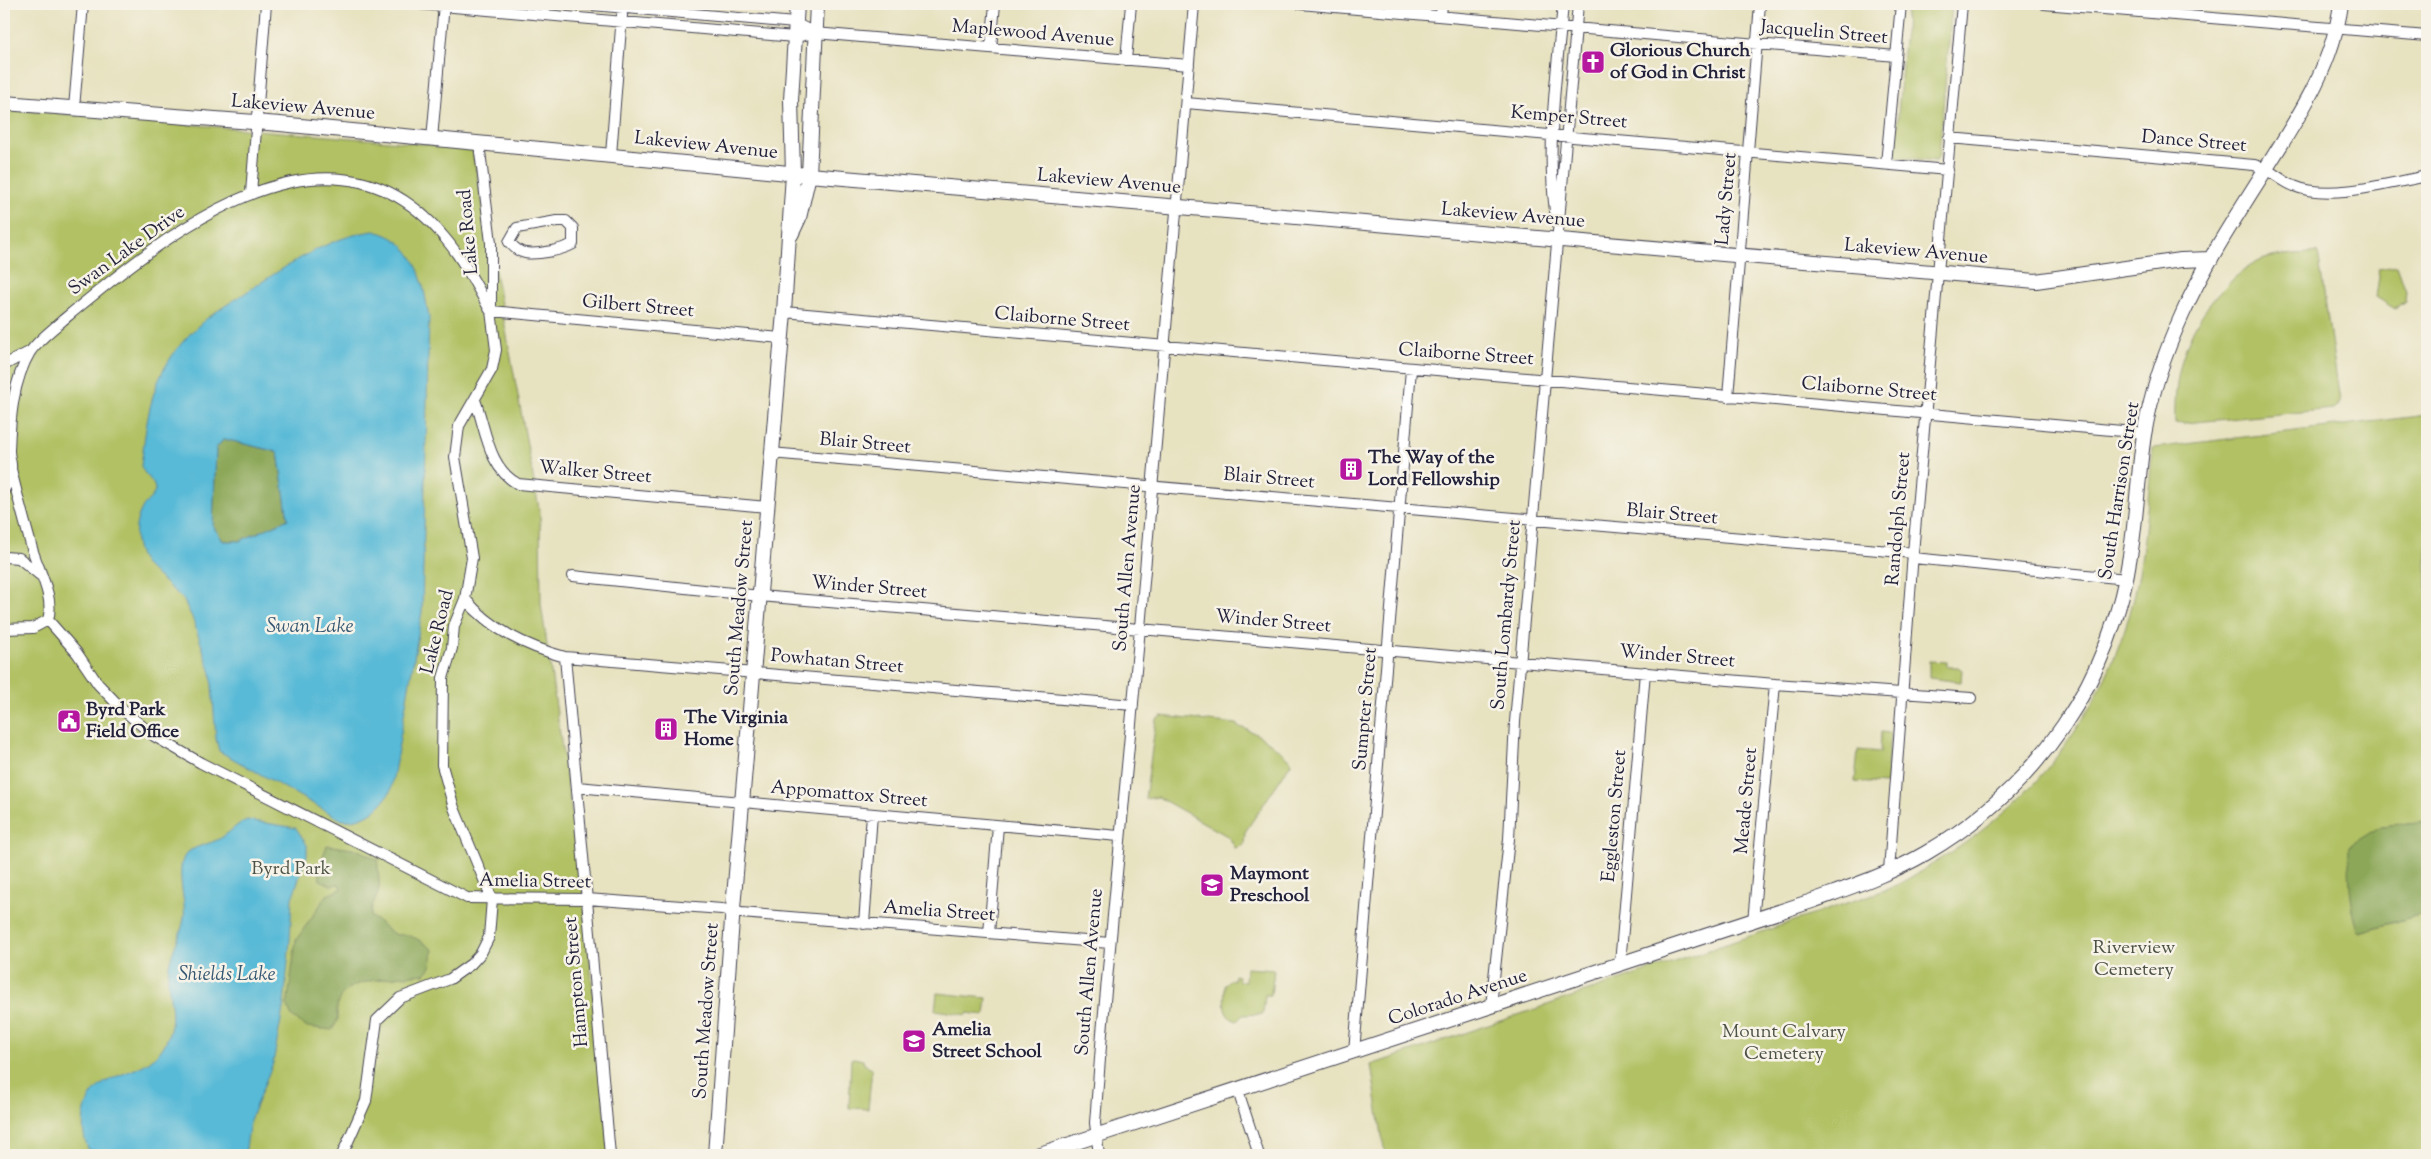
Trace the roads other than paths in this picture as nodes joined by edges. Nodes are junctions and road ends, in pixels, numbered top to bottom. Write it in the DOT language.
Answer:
graph roads {
  1 [pos="83,4"];
  2 [pos="266,4"];
  3 [pos="419,4"];
  4 [pos="581,4"];
  5 [pos="797,4"];
  6 [pos="818,4"];
  7 [pos="995,4"];
  8 [pos="1132,4"];
  9 [pos="1194,4"];
  10 [pos="1300,4"];
  11 [pos="1442,4"];
  12 [pos="1563,4"];
  13 [pos="1578,4"];
  14 [pos="1760,4"];
  15 [pos="1901,4"];
  16 [pos="1962,4"];
  17 [pos="2044,4"];
  18 [pos="2341,4"];
  19 [pos="444,5"];
  20 [pos="1325,5"];
  21 [pos="623,6"];
  22 [pos="1441,16"];
  23 [pos="621,22"];
  24 [pos="1561,27"];
  25 [pos="2338,28"];
  26 [pos="1576,29"];
  27 [pos="794,30"];
  28 [pos="815,33"];
  29 [pos="2427,36"];
  30 [pos="1757,45"];
  31 [pos="991,48"];
  32 [pos="1896,56"];
  33 [pos="1126,60"];
  34 [pos="1189,65"];
  35 [pos="4,103"];
  36 [pos="1186,103"];
  37 [pos="74,108"];
  38 [pos="256,122"];
  39 [pos="1552,134"];
  40 [pos="1566,136"];
  41 [pos="1950,138"];
  42 [pos="432,139"];
  43 [pos="479,143"];
  44 [pos="1748,152"];
  45 [pos="611,155"];
  46 [pos="1886,164"];
  47 [pos="2266,167"];
  48 [pos="1948,170"];
  49 [pos="794,174"];
  50 [pos="809,175"];
  51 [pos="2427,176"];
  52 [pos="251,193"];
  53 [pos="1177,206"];
  54 [pos="1557,233"];
  55 [pos="510,242"];
  56 [pos="491,243"];
  57 [pos="788,243"];
  58 [pos="1739,257"];
  59 [pos="2211,259"];
  60 [pos="1938,274"];
  61 [pos="491,311"];
  62 [pos="784,312"];
  63 [pos="781,338"];
  64 [pos="1165,346"];
  65 [pos="31,351"];
  66 [pos="4,365"];
  67 [pos="1411,369"];
  68 [pos="1546,379"];
  69 [pos="1728,397"];
  70 [pos="475,400"];
  71 [pos="1926,412"];
  72 [pos="2145,433"];
  73 [pos="771,453"];
  74 [pos="4,455"];
  75 [pos="11,469"];
  76 [pos="1153,486"];
  77 [pos="4,491"];
  78 [pos="767,507"];
  79 [pos="1401,508"];
  80 [pos="1533,520"];
  81 [pos="1913,556"];
  82 [pos="4,557"];
  83 [pos="41,576"];
  84 [pos="572,576"];
  85 [pos="2127,579"];
  86 [pos="760,596"];
  87 [pos="464,599"];
  88 [pos="48,620"];
  89 [pos="1140,628"];
  90 [pos="4,629"];
  91 [pos="1389,650"];
  92 [pos="565,657"];
  93 [pos="1520,661"];
  94 [pos="754,672"];
  95 [pos="1645,672"];
  96 [pos="1775,684"];
  97 [pos="1903,694"];
  98 [pos="1971,698"];
  99 [pos="1133,706"];
  100 [pos="577,788"];
  101 [pos="743,803"];
  102 [pos="872,814"];
  103 [pos="998,826"];
  104 [pos="1119,836"];
  105 [pos="1890,871"];
  106 [pos="492,899"];
  107 [pos="587,899"];
  108 [pos="733,911"];
  109 [pos="1753,922"];
  110 [pos="864,924"];
  111 [pos="989,933"];
  112 [pos="1110,943"];
  113 [pos="1620,964"];
  114 [pos="1491,1006"];
  115 [pos="1354,1052"];
  116 [pos="1237,1088"];
  117 [pos="1096,1136"];
  118 [pos="342,1155"];
  119 [pos="610,1155"];
  120 [pos="715,1155"];
  121 [pos="1037,1155"];
  122 [pos="1099,1155"];
  123 [pos="1259,1155"];
  1 -- 37 [label="street"];
  2 -- 38 [label="street"];
  3 -- 19 [label="street, Maplewood Avenue"];
  4 -- 21 [label="street, Maplewood Avenue"];
  5 -- 27 [label="street, South Meadow Street"];
  6 -- 28 [label="street, South Meadow Street"];
  7 -- 31 [label="street"];
  8 -- 33 [label="street"];
  9 -- 34 [label="street, South Allen Avenue"];
  10 -- 20 [label="street, Jacquelin Street"];
  11 -- 22 [label="street"];
  12 -- 24 [label="street, South Lombardy Street"];
  13 -- 26 [label="street, South Lombardy Street"];
  14 -- 30 [label="street, Lady Street"];
  15 -- 32 [label="street"];
  16 -- 41 [label="street, Randolph Street"];
  17 -- 25 [label="street"];
  18 -- 25 [label="street, South Harrison Street"];
  19 -- 23 [label="street, Maplewood Avenue"];
  19 -- 42 [label="street"];
  20 -- 22 [label="street, Jacquelin Street"];
  21 -- 23 [label="street"];
  21 -- 27 [label="street, Maplewood Avenue"];
  22 -- 24 [label="street, Jacquelin Street"];
  23 -- 27 [label="street, Maplewood Avenue"];
  23 -- 45 [label="street"];
  24 -- 26 [label="street, Jacquelin Street"];
  24 -- 39 [label="street, South Lombardy Street"];
  25 -- 29 [label="street"];
  25 -- 47 [label="street, South Harrison Street"];
  26 -- 30 [label="street, Jacquelin Street"];
  26 -- 40 [label="street, South Lombardy Street"];
  27 -- 28 [label="street, Maplewood Avenue"];
  27 -- 49 [label="street, South Meadow Street"];
  28 -- 31 [label="street, Maplewood Avenue"];
  28 -- 50 [label="street, South Meadow Street"];
  30 -- 32 [label="street, Jacquelin Street"];
  30 -- 44 [label="street, Lady Street"];
  31 -- 33 [label="street, Maplewood Avenue"];
  32 -- 46 [label="street"];
  33 -- 34 [label="street, Maplewood Avenue"];
  34 -- 36 [label="street, South Allen Avenue"];
  35 -- 37 [label="street, Lakeview Avenue"];
  36 -- 39 [label="street, Kemper Street"];
  36 -- 53 [label="street, South Allen Avenue"];
  37 -- 38 [label="street, Lakeview Avenue"];
  38 -- 42 [label="street, Lakeview Avenue"];
  38 -- 52 [label="street"];
  39 -- 40 [label="street, Kemper Street"];
  39 -- 54 [label="street, South Lombardy Street"];
  40 -- 44 [label="street, Kemper Street"];
  40 -- 54 [label="street, South Lombardy Street"];
  41 -- 47 [label="street, Dance Street"];
  41 -- 48 [label="street, Randolph Street"];
  42 -- 43 [label="street, Lakeview Avenue"];
  43 -- 45 [label="street, Lakeview Avenue"];
  43 -- 56 [label="street, Lake Road"];
  44 -- 46 [label="street, Kemper Street"];
  44 -- 58 [label="street, Lady Street"];
  45 -- 49 [label="street, Lakeview Avenue"];
  46 -- 48 [label="street, Kemper Street"];
  47 -- 51 [label="street, Dance Street"];
  47 -- 59 [label="street, South Harrison Street"];
  48 -- 60 [label="street, Randolph Street"];
  49 -- 50 [label="street, Lakeview Avenue"];
  49 -- 57 [label="street, South Meadow Street"];
  50 -- 53 [label="street, Lakeview Avenue"];
  50 -- 57 [label="street, South Meadow Street"];
  52 -- 61 [label="street, Swan Lake Drive"];
  52 -- 65 [label="street, Swan Lake Drive"];
  53 -- 54 [label="street, Lakeview Avenue"];
  53 -- 64 [label="street, South Allen Avenue"];
  54 -- 58 [label="street, Lakeview Avenue"];
  54 -- 68 [label="street, South Lombardy Street"];
  55 -- 55 [label="street"];
  55 -- 56 [label="street"];
  56 -- 61 [label="street, Lake Road"];
  57 -- 62 [label="street, South Meadow Street"];
  58 -- 60 [label="street, Lakeview Avenue"];
  58 -- 69 [label="street, Lady Street"];
  59 -- 60 [label="street, Lakeview Avenue"];
  59 -- 72 [label="street, South Harrison Street"];
  60 -- 71 [label="street, Randolph Street"];
  61 -- 63 [label="street, Gilbert Street"];
  61 -- 70 [label="street, Lake Road"];
  62 -- 63 [label="street, South Meadow Street"];
  62 -- 64 [label="street, Claiborne Street"];
  63 -- 73 [label="street, South Meadow Street"];
  64 -- 67 [label="street, Claiborne Street"];
  64 -- 76 [label="street, South Allen Avenue"];
  65 -- 66 [label="street, Swan Lake Drive"];
  65 -- 75 [label="street, Swan Lake Drive"];
  67 -- 68 [label="street, Claiborne Street"];
  67 -- 79 [label="street, Sumpter Street"];
  68 -- 69 [label="street, Claiborne Street"];
  68 -- 80 [label="street, South Lombardy Street"];
  69 -- 71 [label="street, Claiborne Street"];
  70 -- 78 [label="street, Walker Street"];
  70 -- 87 [label="street, Lake Road"];
  71 -- 72 [label="street, Claiborne Street"];
  71 -- 81 [label="street, Randolph Street"];
  72 -- 85 [label="street, South Harrison Street"];
  73 -- 76 [label="street, Blair Street"];
  73 -- 78 [label="street, South Meadow Street"];
  74 -- 75 [label="street, Swan Lake Drive"];
  75 -- 77 [label="street, Swan Lake Drive"];
  75 -- 83 [label="street, Swan Lake Drive"];
  76 -- 79 [label="street, Blair Street"];
  76 -- 89 [label="street, South Allen Avenue"];
  78 -- 86 [label="street, South Meadow Street"];
  79 -- 80 [label="street, Blair Street"];
  79 -- 91 [label="street, Sumpter Street"];
  80 -- 81 [label="street, Blair Street"];
  80 -- 93 [label="street, South Lombardy Street"];
  81 -- 85 [label="street, Blair Street"];
  81 -- 97 [label="street, Randolph Street"];
  82 -- 83 [label="street"];
  83 -- 88 [label="street, Swan Lake Drive"];
  84 -- 86 [label="street, Winder Street"];
  85 -- 105 [label="street, South Harrison Street"];
  86 -- 89 [label="street, Winder Street"];
  86 -- 94 [label="street, South Meadow Street"];
  87 -- 92 [label="street, Powhatan Street"];
  87 -- 106 [label="street, Lake Road"];
  88 -- 90 [label="street"];
  88 -- 106 [label="street, Amelia Street"];
  89 -- 91 [label="street, Winder Street"];
  89 -- 99 [label="street, South Allen Avenue"];
  91 -- 93 [label="street, Winder Street"];
  91 -- 115 [label="street, Sumpter Street"];
  92 -- 94 [label="street, Powhatan Street"];
  92 -- 100 [label="street, Hampton Street"];
  93 -- 95 [label="street, Winder Street"];
  93 -- 114 [label="street, South Lombardy Street"];
  94 -- 99 [label="street, Powhatan Street"];
  94 -- 101 [label="street, South Meadow Street"];
  95 -- 96 [label="street, Winder Street"];
  95 -- 113 [label="street, Eggleston Street"];
  96 -- 97 [label="street, Winder Street"];
  96 -- 109 [label="street, Meade Street"];
  97 -- 98 [label="street, Winder Street"];
  97 -- 105 [label="street, Randolph Street"];
  99 -- 104 [label="street, South Allen Avenue"];
  100 -- 101 [label="street, Appomattox Street"];
  100 -- 107 [label="street, Hampton Street"];
  101 -- 102 [label="street, Appomattox Street"];
  101 -- 108 [label="street, South Meadow Street"];
  102 -- 103 [label="street, Appomattox Street"];
  102 -- 110 [label="street"];
  103 -- 104 [label="street, Appomattox Street"];
  103 -- 111 [label="street"];
  104 -- 112 [label="street, South Allen Avenue"];
  105 -- 109 [label="street, Colorado Avenue"];
  106 -- 107 [label="street, Amelia Street"];
  106 -- 118 [label="street, Lake Road"];
  107 -- 108 [label="street, Amelia Street"];
  107 -- 119 [label="street, Hampton Street"];
  108 -- 110 [label="street, Amelia Street"];
  108 -- 120 [label="street, South Meadow Street"];
  109 -- 113 [label="street, Colorado Avenue"];
  110 -- 111 [label="street, Amelia Street"];
  111 -- 112 [label="street, Amelia Street"];
  112 -- 117 [label="street, South Allen Avenue"];
  113 -- 114 [label="street, Colorado Avenue"];
  114 -- 115 [label="street, Colorado Avenue"];
  115 -- 116 [label="street, Colorado Avenue"];
  116 -- 117 [label="street, Colorado Avenue"];
  116 -- 123 [label="street"];
  117 -- 121 [label="street, Colorado Avenue"];
  117 -- 122 [label="street, South Allen Avenue"];
}
